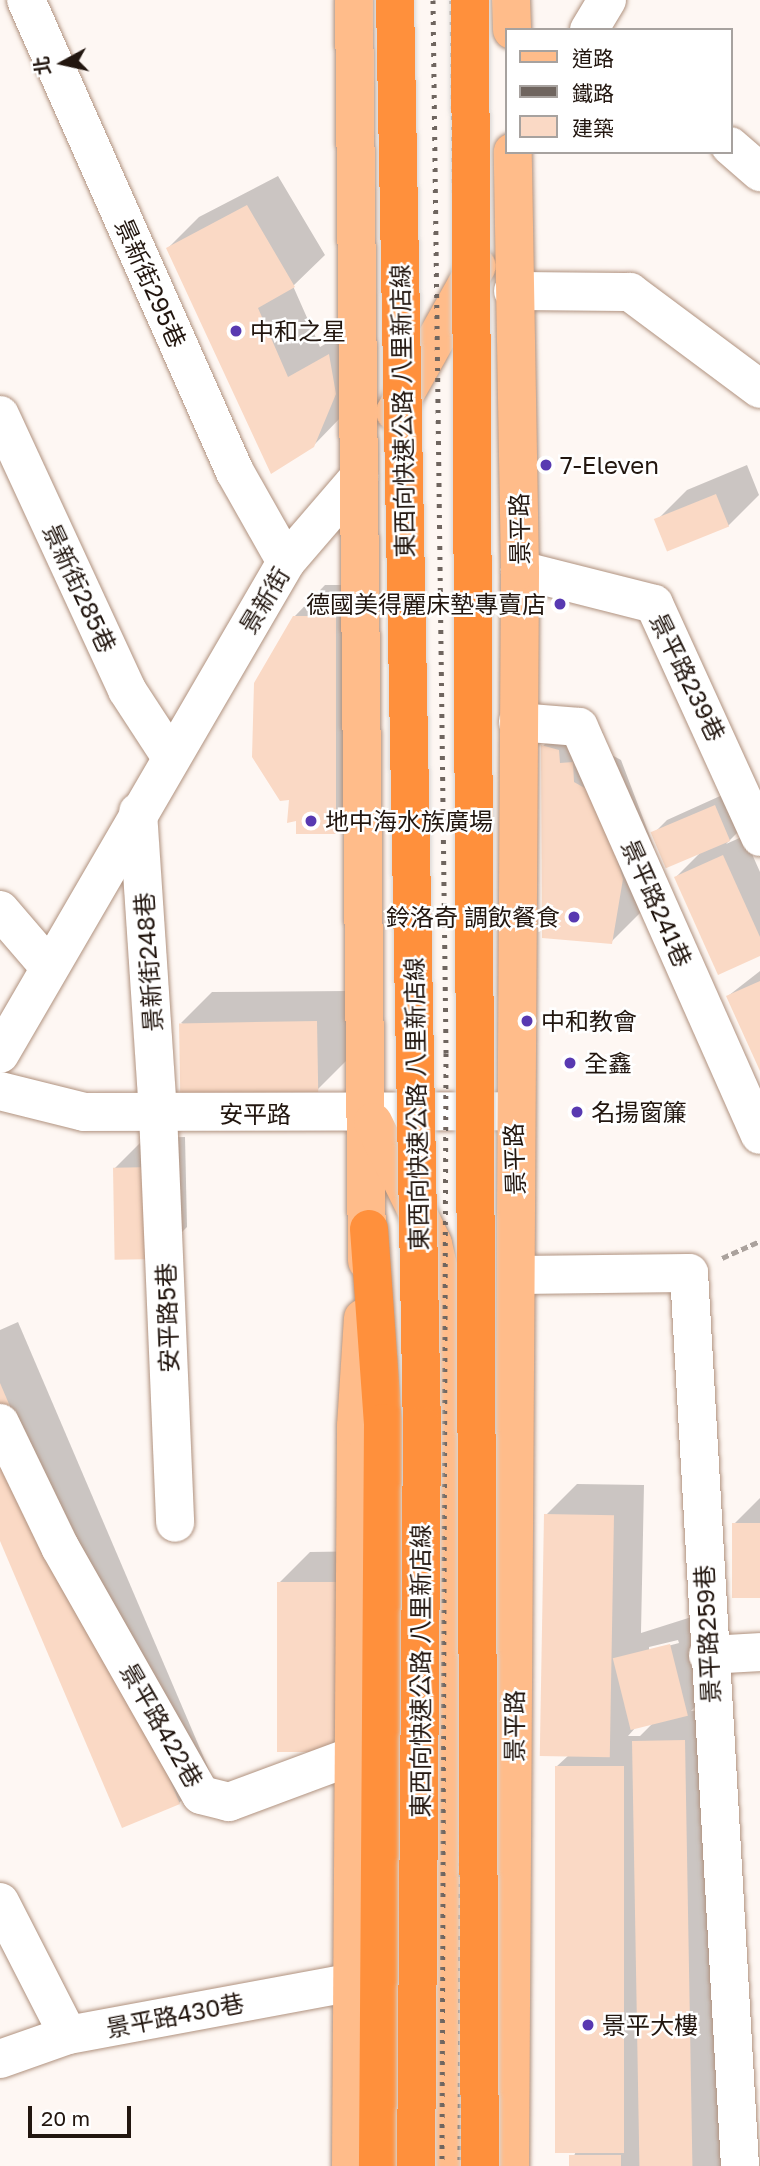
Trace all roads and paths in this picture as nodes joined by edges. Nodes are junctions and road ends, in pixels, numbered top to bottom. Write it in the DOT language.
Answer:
graph roads {
  1 [pos="26,0"];
  2 [pos="354,0"];
  3 [pos="395,0"];
  4 [pos="470,0"];
  5 [pos="511,0"];
  6 [pos="512,28"];
  7 [pos="732,148"];
  8 [pos="513,154"];
  9 [pos="534,154"];
  10 [pos="760,172"];
  11 [pos="514,200"];
  12 [pos="513,291"];
  13 [pos="760,389"];
  14 [pos="0,415"];
  15 [pos="359,477"];
  16 [pos="286,562"];
  17 [pos="520,570"];
  18 [pos="518,722"];
  19 [pos="170,756"];
  20 [pos="752,787"];
  21 [pos="138,811"];
  22 [pos="760,837"];
  23 [pos="0,910"];
  24 [pos="50,967"];
  25 [pos="0,1054"];
  26 [pos="0,1091"];
  27 [pos="513,1111"];
  28 [pos="158,1113"];
  29 [pos="369,1114"];
  30 [pos="760,1135"];
  31 [pos="369,1229"];
  32 [pos="517,1275"];
  33 [pos="0,1423"];
  34 [pos="174,1523"];
  35 [pos="760,1652"];
  36 [pos="708,1655"];
  37 [pos="358,1754"];
  38 [pos="0,1902"];
  39 [pos="353,1982"];
  40 [pos="68,2035"];
  41 [pos="0,2059"];
  42 [pos="351,2166"];
  43 [pos="378,2166"];
  44 [pos="416,2166"];
  45 [pos="445,2166"];
  46 [pos="480,2166"];
  47 [pos="510,2166"];
  48 [pos="740,2166"];
  1 -- 16 [label="street, 景新街295巷"];
  2 -- 15 [label="main road"];
  3 -- 44 [label="highway, 東西向快速公路 八里新店線, bridge"];
  4 -- 46 [label="highway, bridge"];
  5 -- 6 [label="main road"];
  7 -- 10 [label="street"];
  8 -- 11 [label="main road, 景平路"];
  9 -- 11 [label="street, 景新街"];
  11 -- 12 [label="main road, 景平路"];
  11 -- 15 [label="main road, 景新街"];
  12 -- 13 [label="street"];
  12 -- 17 [label="main road, 景平路"];
  14 -- 19 [label="street, 景新街285巷"];
  15 -- 16 [label="street, 景新街"];
  15 -- 29 [label="main road"];
  16 -- 19 [label="street, 景新街"];
  17 -- 18 [label="main road, 景平路"];
  17 -- 20 [label="street, 景平路239巷"];
  18 -- 27 [label="main road, 景平路"];
  18 -- 30 [label="street, 景平路241巷"];
  19 -- 21 [label="street, 景新街"];
  20 -- 22 [label="street, 景平路239巷"];
  21 -- 24 [label="street, 景新街"];
  21 -- 28 [label="street, 景新街248巷"];
  23 -- 24 [label="street"];
  24 -- 25 [label="street, 景新街"];
  26 -- 28 [label="street, 安平路"];
  27 -- 29 [label="street, 安平路"];
  27 -- 32 [label="main road, 景平路"];
  28 -- 29 [label="street, 安平路"];
  28 -- 34 [label="street, 安平路5巷"];
  29 -- 31 [label="main road"];
  29 -- 45 [label="main road"];
  31 -- 37 [label="main road"];
  31 -- 43 [label="highway"];
  32 -- 36 [label="street, 景平路259巷"];
  32 -- 47 [label="main road, 景平路"];
  33 -- 37 [label="street, 景平路422巷"];
  35 -- 36 [label="street"];
  36 -- 48 [label="street, 景平路259巷"];
  37 -- 39 [label="main road"];
  38 -- 40 [label="street"];
  39 -- 40 [label="street, 景平路430巷"];
  39 -- 42 [label="main road"];
  40 -- 41 [label="street, 景平路430巷"];
}
